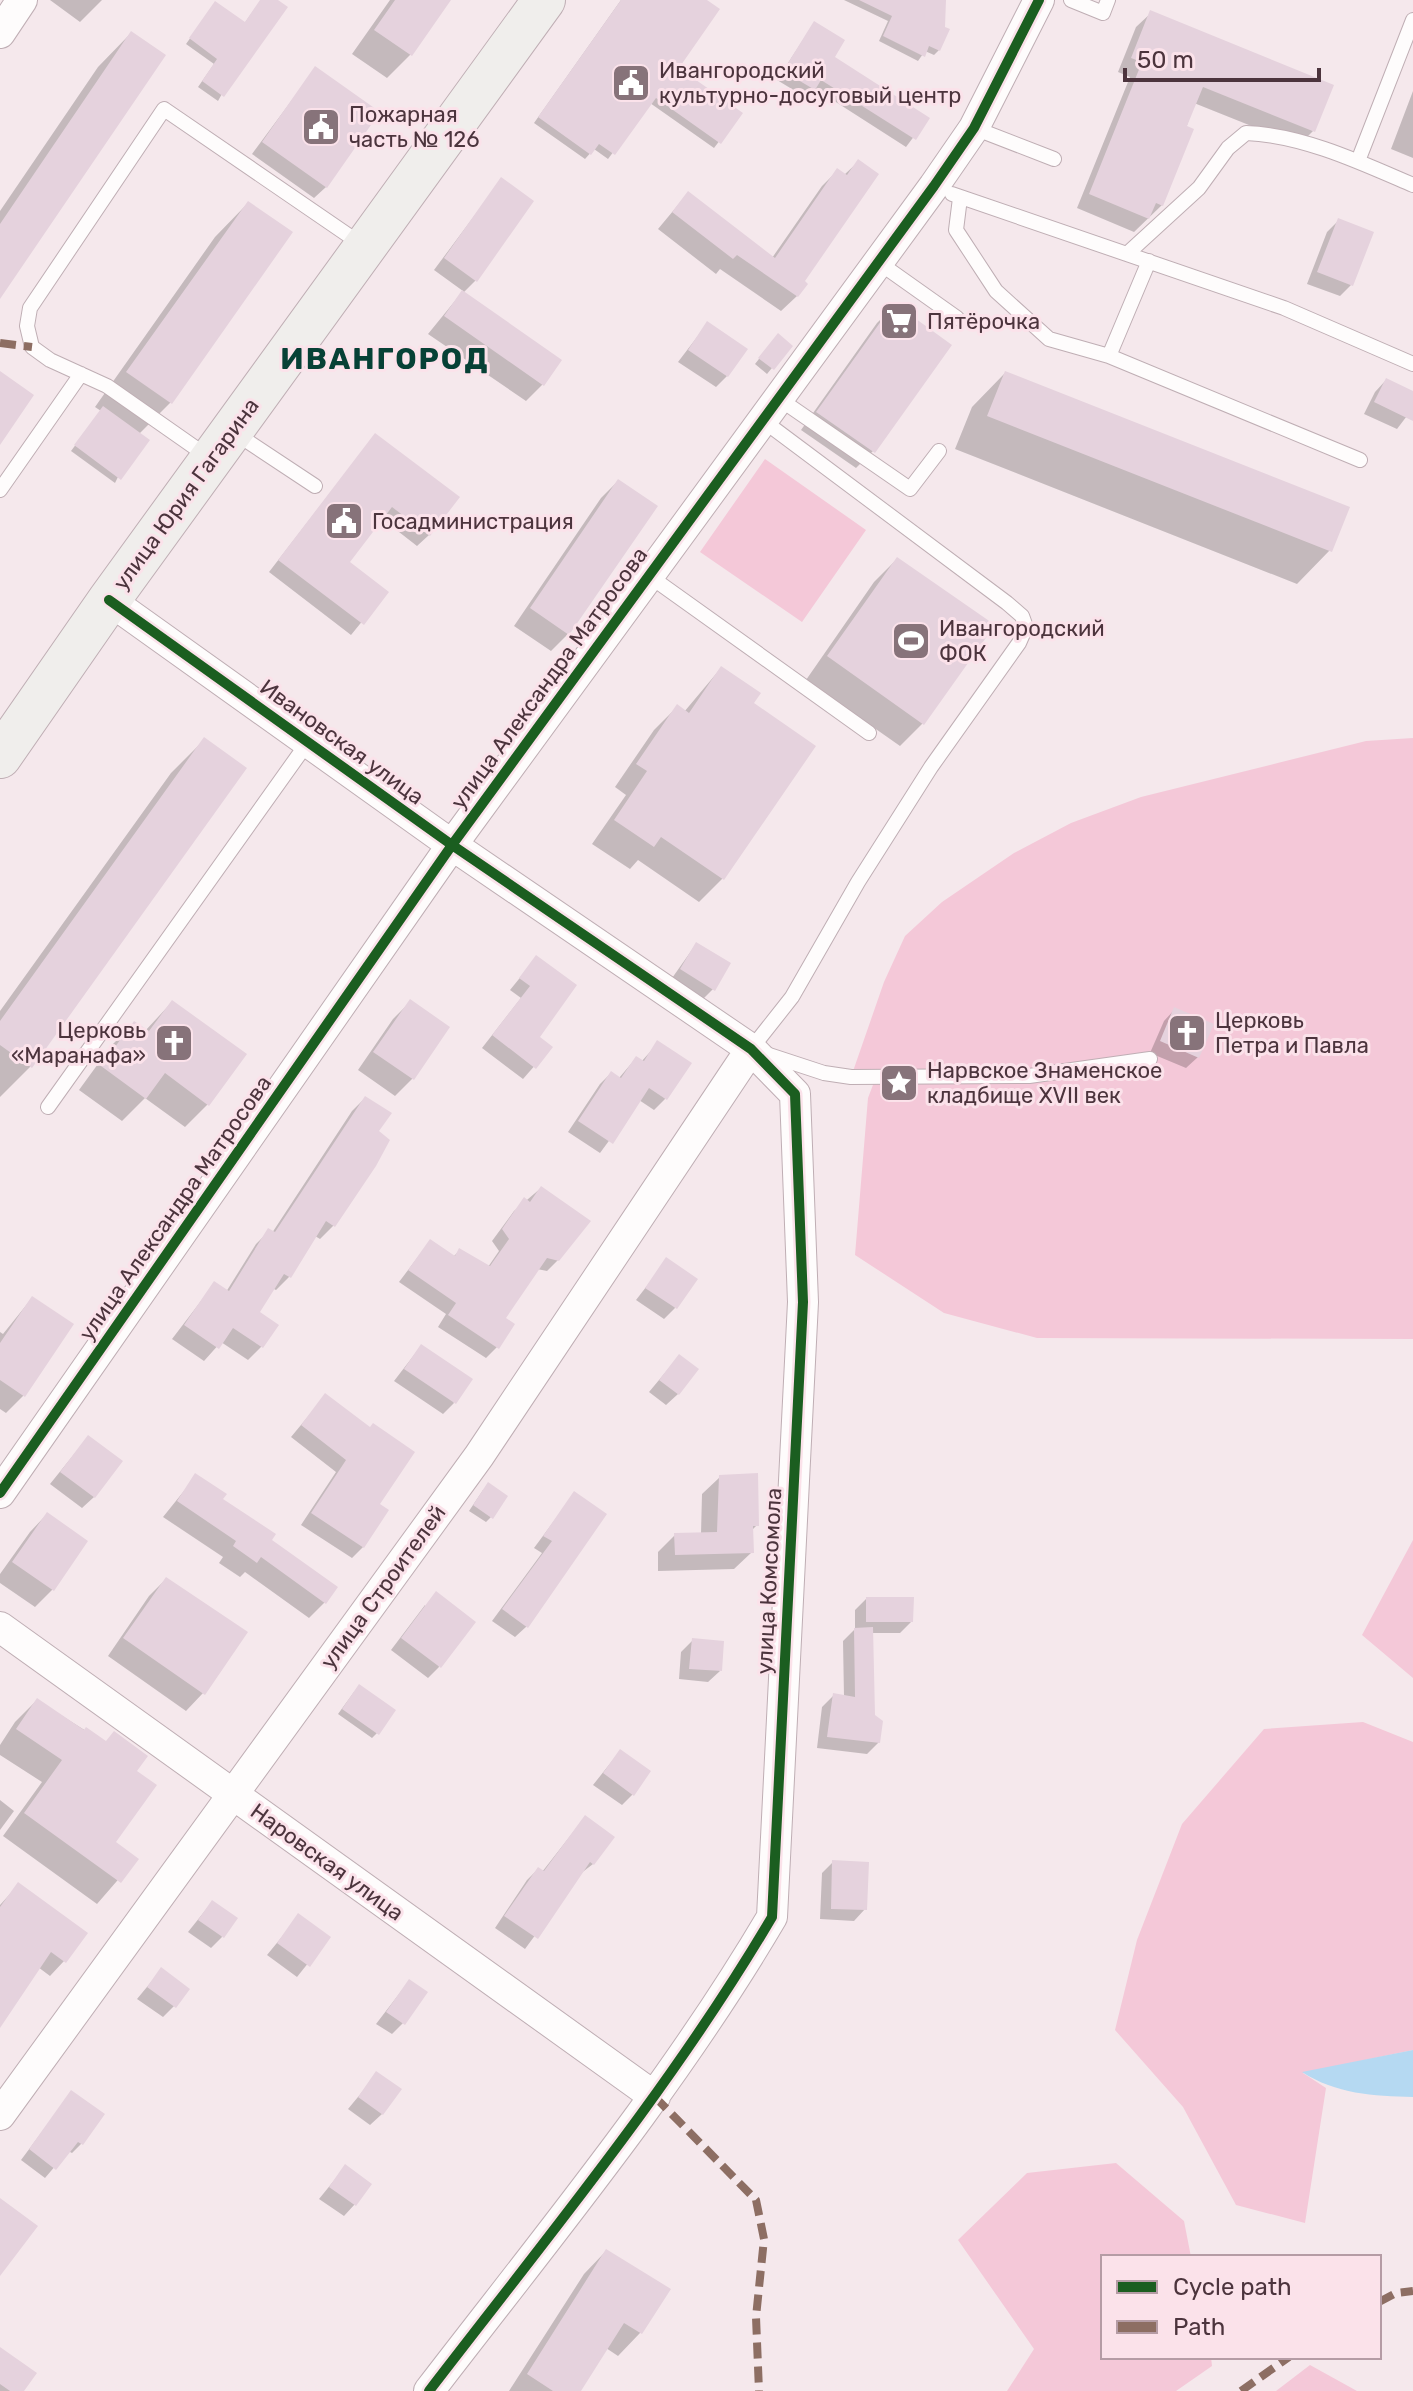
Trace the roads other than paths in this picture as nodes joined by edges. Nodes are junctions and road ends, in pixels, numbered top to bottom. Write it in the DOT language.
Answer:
graph roads {
  1 [pos="22,0"];
  2 [pos="544,0"];
  3 [pos="1039,0"];
  4 [pos="1071,0"];
  5 [pos="1108,0"];
  6 [pos="1413,20"];
  7 [pos="0,33"];
  8 [pos="974,128"];
  9 [pos="1054,159"];
  10 [pos="1358,161"];
  11 [pos="1413,185"];
  12 [pos="947,192"];
  13 [pos="365,247"];
  14 [pos="1127,254"];
  15 [pos="1149,261"];
  16 [pos="878,262"];
  17 [pos="957,318"];
  18 [pos="1109,356"];
  19 [pos="1413,364"];
  20 [pos="81,374"];
  21 [pos="769,409"];
  22 [pos="221,445"];
  23 [pos="939,451"];
  24 [pos="1360,460"];
  25 [pos="315,486"];
  26 [pos="0,490"];
  27 [pos="648,575"];
  28 [pos="109,600"];
  29 [pos="869,733"];
  30 [pos="308,742"];
  31 [pos="0,757"];
  32 [pos="452,845"];
  33 [pos="751,1049"];
  34 [pos="1150,1059"];
  35 [pos="48,1107"];
  36 [pos="0,1493"];
  37 [pos="0,1627"];
  38 [pos="231,1793"];
  39 [pos="655,2097"];
  40 [pos="0,2115"];
  41 [pos="429,2391"];
  1 -- 7 [label="street"];
  2 -- 13 [label="street, улица Юрия Гагарина"];
  3 -- 8 [label="street, улица Александра Матросова"];
  4 -- 5 [label="lane"];
  6 -- 10 [label="lane"];
  8 -- 9 [label="lane"];
  8 -- 12 [label="street, улица Александра Матросова"];
  10 -- 11 [label="lane"];
  10 -- 14 [label="lane"];
  12 -- 14 [label="lane"];
  12 -- 16 [label="street, улица Александра Матросова"];
  12 -- 18 [label="lane"];
  13 -- 20 [label="lane"];
  13 -- 22 [label="street, улица Юрия Гагарина"];
  14 -- 15 [label="lane"];
  15 -- 18 [label="lane"];
  15 -- 19 [label="lane"];
  16 -- 17 [label="lane"];
  16 -- 21 [label="street, улица Александра Матросова"];
  18 -- 24 [label="lane"];
  20 -- 22 [label="lane"];
  20 -- 26 [label="lane"];
  21 -- 23 [label="lane"];
  21 -- 27 [label="street, улица Александра Матросова"];
  21 -- 33 [label="lane"];
  22 -- 25 [label="lane"];
  22 -- 28 [label="street, улица Юрия Гагарина"];
  27 -- 29 [label="lane"];
  27 -- 32 [label="street, улица Александра Матросова"];
  28 -- 30 [label="street, Ивановская улица"];
  28 -- 31 [label="street, улица Юрия Гагарина"];
  30 -- 32 [label="street, Ивановская улица"];
  30 -- 35 [label="lane"];
  32 -- 33 [label="street, Ивановская улица"];
  32 -- 36 [label="street, улица Александра Матросова"];
  33 -- 34 [label="lane"];
  33 -- 38 [label="street, улица Строителей"];
  33 -- 39 [label="street, улица Комсомола"];
  37 -- 38 [label="street, Наровская улица"];
  38 -- 39 [label="street, Наровская улица"];
  38 -- 40 [label="street, улица Строителей"];
  39 -- 41 [label="street, улица Комсомола"];
}
